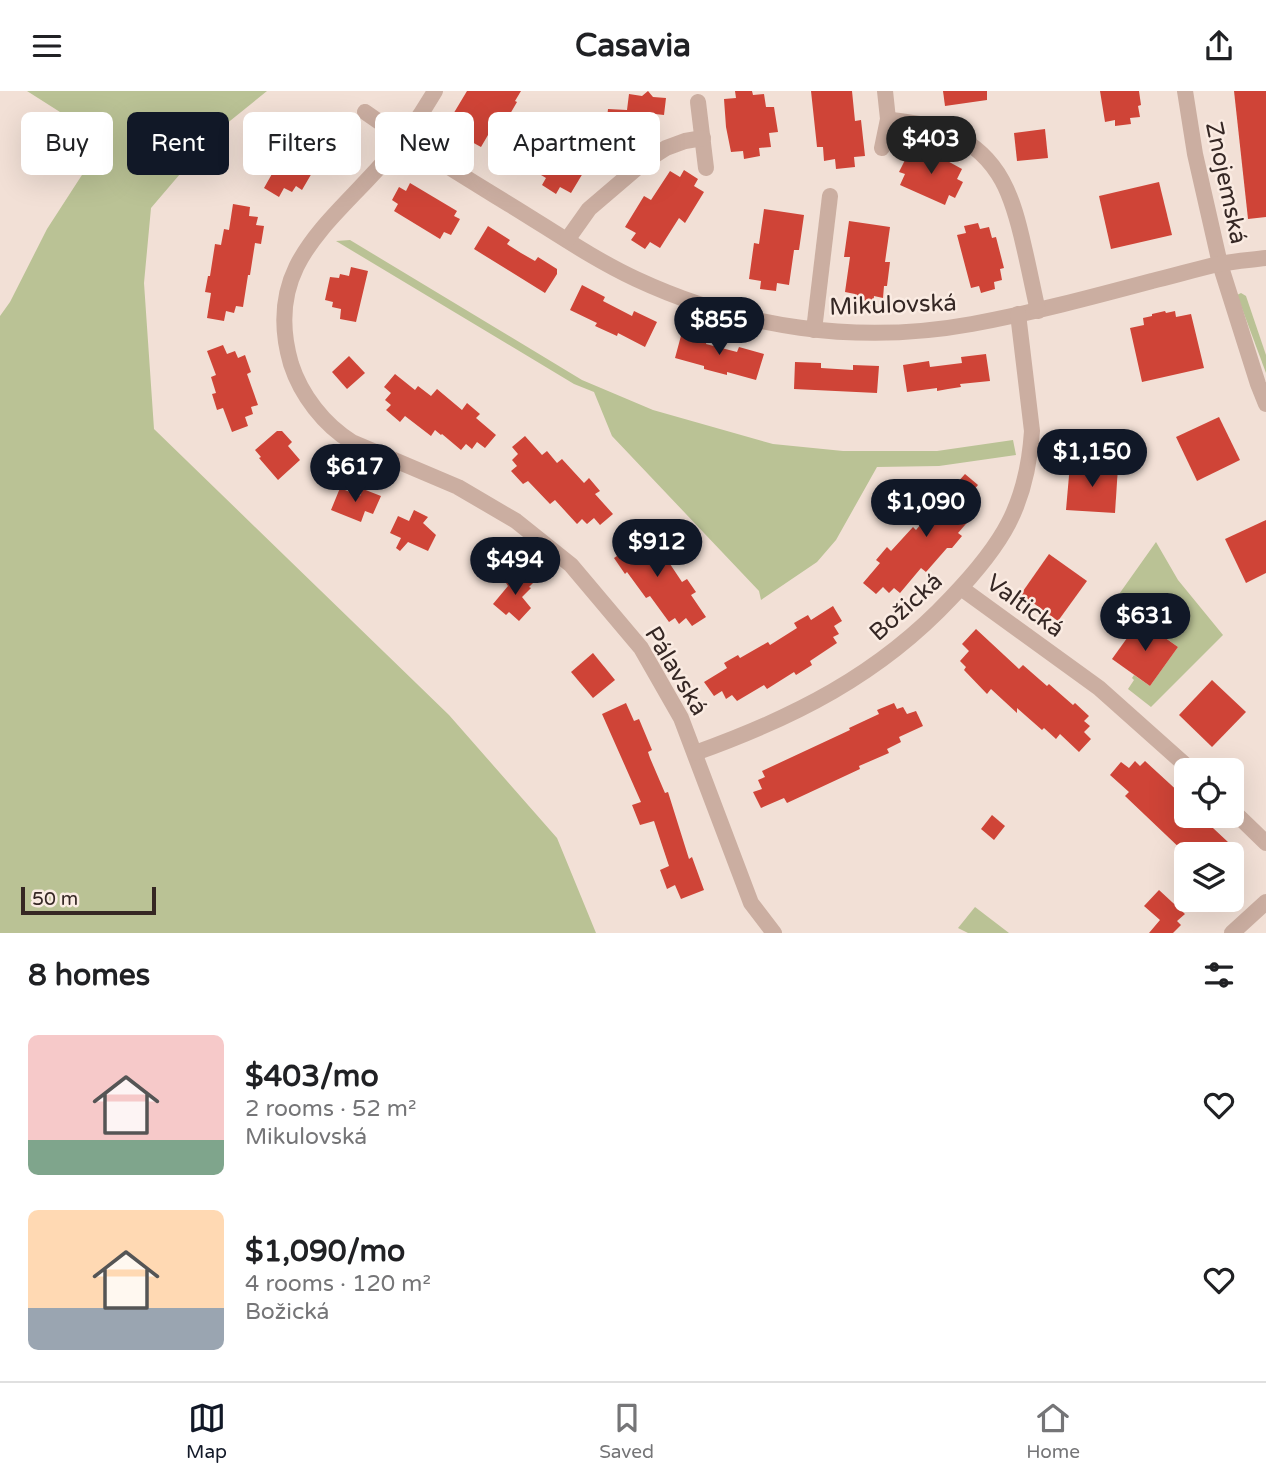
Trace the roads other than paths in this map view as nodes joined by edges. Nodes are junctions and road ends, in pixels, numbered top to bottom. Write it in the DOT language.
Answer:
graph roads {
  1 [pos="435,91"];
  2 [pos="885,91"];
  3 [pos="1185,91"];
  4 [pos="698,102"];
  5 [pos="365,112"];
  6 [pos="421,112"];
  7 [pos="375,119"];
  8 [pos="888,120"];
  9 [pos="703,138"];
  10 [pos="882,148"];
  11 [pos="706,168"];
  12 [pos="375,172"];
  13 [pos="461,175"];
  14 [pos="830,196"];
  15 [pos="567,240"];
  16 [pos="1266,258"];
  17 [pos="1220,264"];
  18 [pos="1038,310"];
  19 [pos="1018,314"];
  20 [pos="814,330"];
  21 [pos="1266,404"];
  22 [pos="961,588"];
  23 [pos="695,753"];
  24 [pos="1178,758"];
  25 [pos="1244,822"];
  26 [pos="1266,843"];
  27 [pos="1266,902"];
  28 [pos="774,933"];
  29 [pos="1232,933"];
  1 -- 6 [label="street, Pálavská"];
  2 -- 8 [label="street"];
  3 -- 17 [label="street, Znojemská"];
  4 -- 9 [label="street"];
  5 -- 7 [label="street, Mikulovská"];
  8 -- 10 [label="street"];
  8 -- 18 [label="street"];
  9 -- 11 [label="street"];
  9 -- 15 [label="street"];
  12 -- 23 [label="street, Pálavská"];
  13 -- 15 [label="street, Mikulovská"];
  14 -- 20 [label="street"];
  15 -- 20 [label="street, Mikulovská"];
  16 -- 17 [label="street, Mikulovská"];
  17 -- 18 [label="street, Mikulovská"];
  17 -- 21 [label="street, Znojemská"];
  18 -- 19 [label="street, Mikulovská"];
  19 -- 20 [label="street, Mikulovská"];
  19 -- 22 [label="street, Božická"];
  22 -- 23 [label="street, Božická"];
  22 -- 24 [label="street, Valtická"];
  23 -- 28 [label="street, Pálavská"];
  25 -- 26 [label="street"];
  27 -- 29 [label="street"];
}
